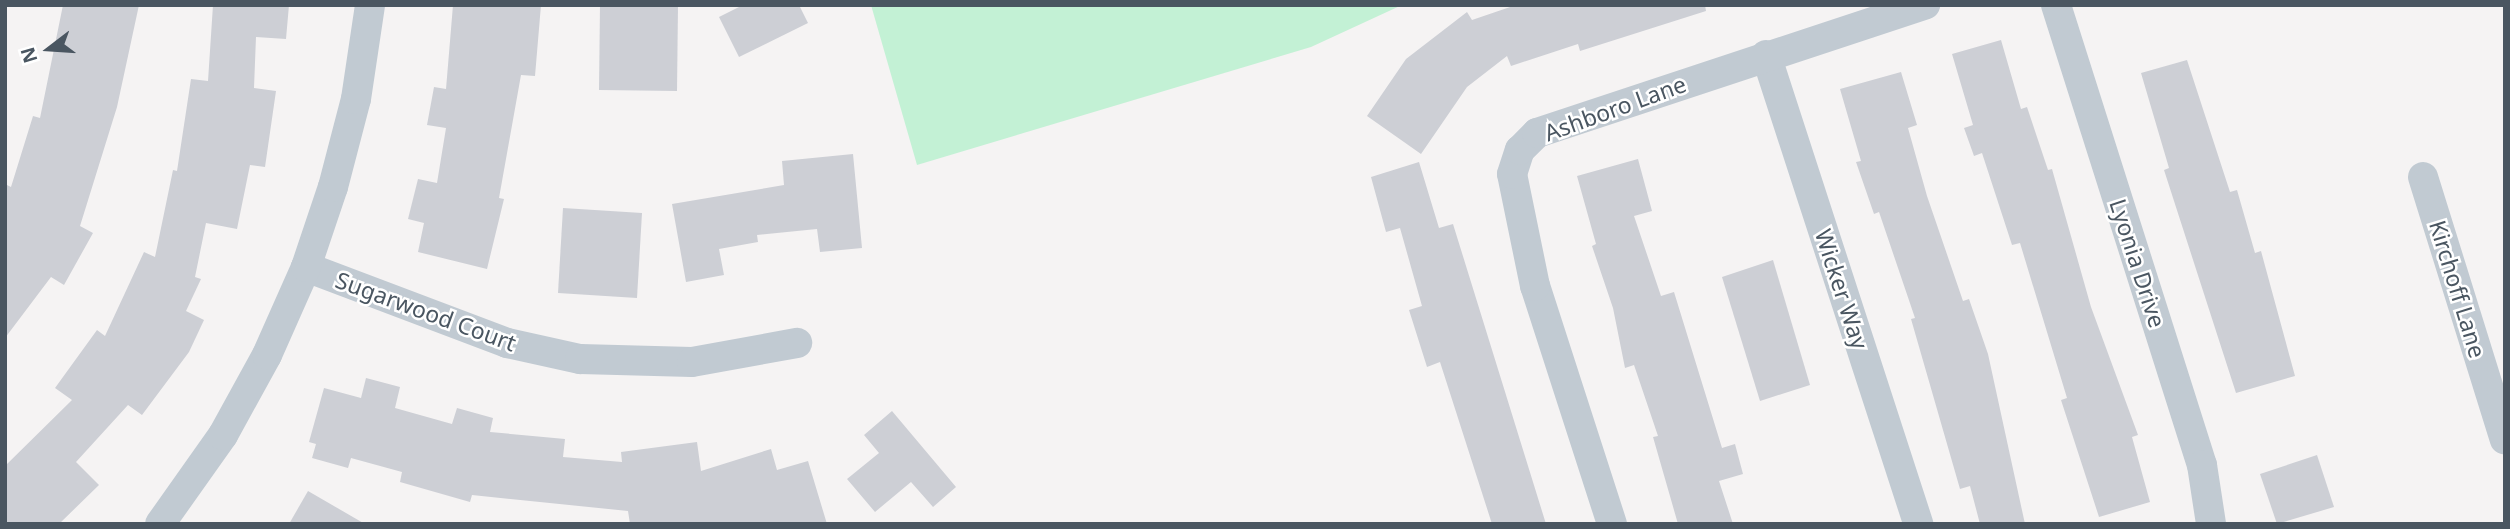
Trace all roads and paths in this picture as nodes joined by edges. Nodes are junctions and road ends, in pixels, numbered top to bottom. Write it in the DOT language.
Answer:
graph roads {
  1 [pos="370,5"];
  2 [pos="1925,5"];
  3 [pos="2056,5"];
  4 [pos="1766,55"];
  5 [pos="2423,177"];
  6 [pos="306,267"];
  7 [pos="797,343"];
  8 [pos="2505,440"];
  9 [pos="160,524"];
  10 [pos="1612,524"];
  11 [pos="1918,524"];
  12 [pos="2211,524"];
  1 -- 6 [label="street"];
  2 -- 4 [label="street, Ashboro Lane"];
  3 -- 12 [label="street, Lyonia Drive"];
  4 -- 10 [label="street, Ashboro Lane"];
  4 -- 11 [label="street, Wicker Way"];
  5 -- 8 [label="street, Kirchoff Lane"];
  6 -- 7 [label="street, Sugarwood Court"];
  6 -- 9 [label="street"];
}
